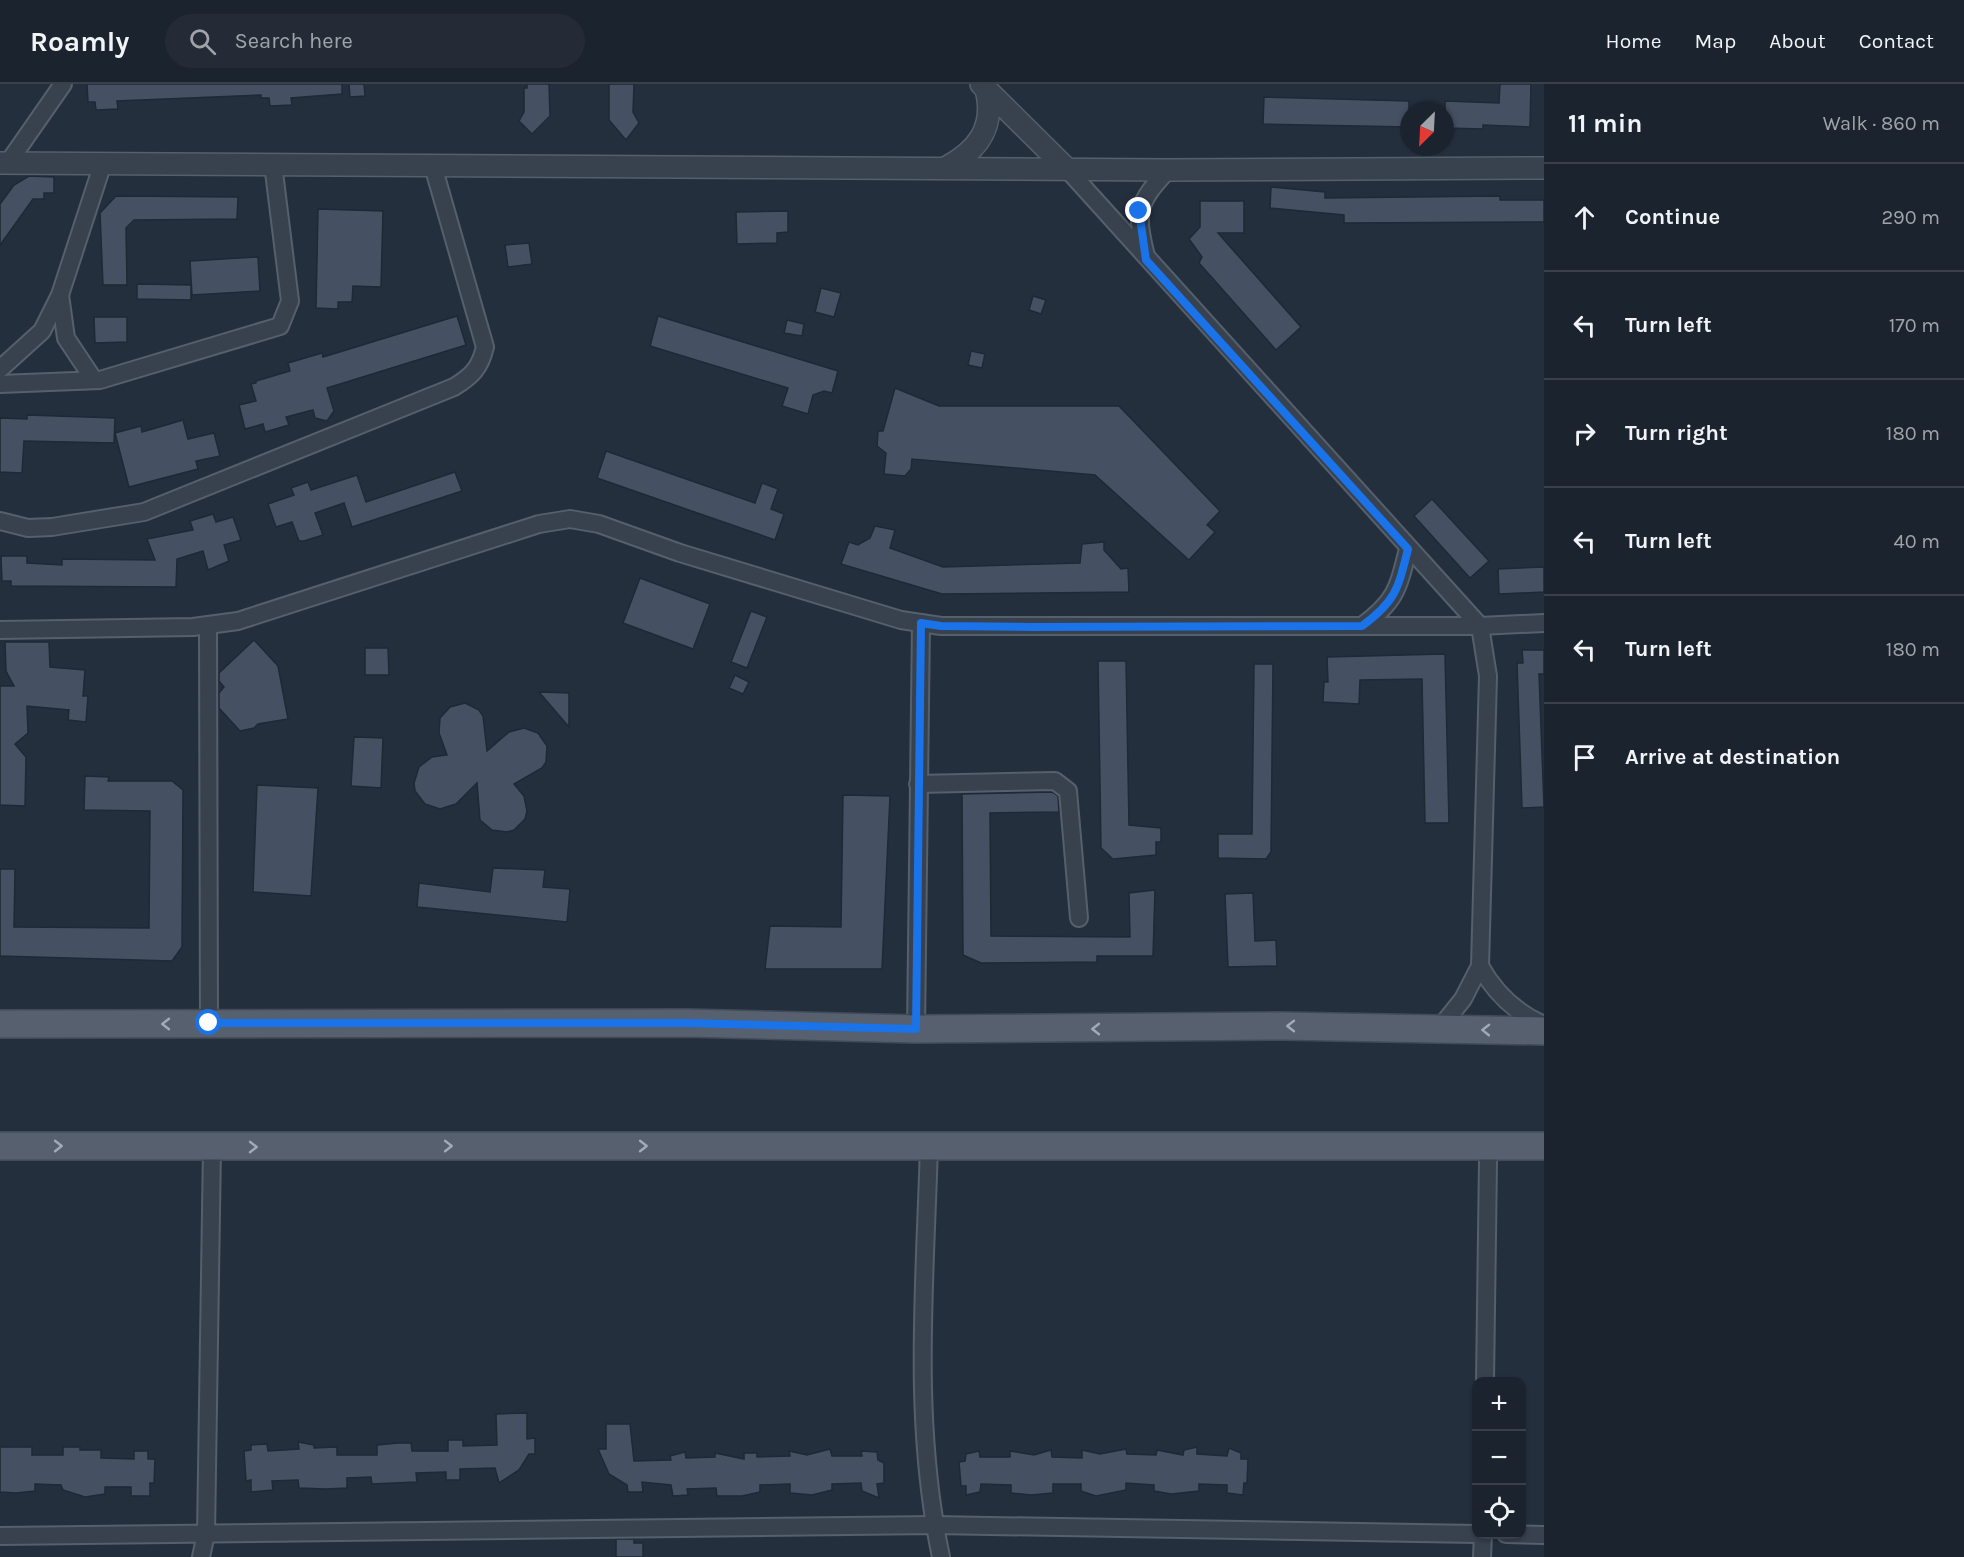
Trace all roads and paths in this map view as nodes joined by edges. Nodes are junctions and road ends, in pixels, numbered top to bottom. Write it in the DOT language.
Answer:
graph roads {
  1 [pos="63,84"];
  2 [pos="984,87"];
  3 [pos="4,163"];
  4 [pos="103,163"];
  5 [pos="273,164"];
  6 [pos="433,166"];
  7 [pos="1544,168"];
  8 [pos="945,169"];
  9 [pos="1067,169"];
  10 [pos="1167,170"];
  11 [pos="1146,260"];
  12 [pos="60,295"];
  13 [pos="0,369"];
  14 [pos="94,380"];
  15 [pos="0,384"];
  16 [pos="0,521"];
  17 [pos="1408,549"];
  18 [pos="921,623"];
  19 [pos="1544,623"];
  20 [pos="208,625"];
  21 [pos="1362,626"];
  22 [pos="1480,626"];
  23 [pos="0,630"];
  24 [pos="918,784"];
  25 [pos="1079,918"];
  26 [pos="1480,966"];
  27 [pos="209,1023"];
  28 [pos="0,1024"];
  29 [pos="1544,1025"];
  30 [pos="916,1029"];
  31 [pos="1439,1029"];
  32 [pos="1544,1031"];
  33 [pos="0,1146"];
  34 [pos="929,1146"];
  35 [pos="1544,1146"];
  36 [pos="212,1147"];
  37 [pos="1491,1147"];
  38 [pos="1485,1377"];
  39 [pos="934,1525"];
  40 [pos="206,1534"];
  41 [pos="1472,1534"];
  42 [pos="1526,1535"];
  43 [pos="1544,1535"];
  44 [pos="0,1536"];
  45 [pos="1483,1539"];
  46 [pos="201,1557"];
  47 [pos="941,1557"];
  48 [pos="1482,1557"];
  1 -- 3 [label="street"];
  2 -- 8 [label="street"];
  2 -- 9 [label="street"];
  3 -- 4 [label="street"];
  4 -- 5 [label="street"];
  4 -- 12 [label="street"];
  5 -- 6 [label="street"];
  5 -- 14 [label="street"];
  6 -- 8 [label="street"];
  6 -- 16 [label="street"];
  7 -- 10 [label="street"];
  8 -- 9 [label="street"];
  9 -- 10 [label="street"];
  9 -- 11 [label="street"];
  10 -- 11 [label="street"];
  11 -- 17 [label="street"];
  12 -- 13 [label="street"];
  12 -- 14 [label="street"];
  14 -- 15 [label="street"];
  17 -- 21 [label="street"];
  17 -- 22 [label="street"];
  18 -- 20 [label="street"];
  18 -- 21 [label="street"];
  18 -- 24 [label="street"];
  19 -- 22 [label="street"];
  20 -- 23 [label="street"];
  20 -- 27 [label="street"];
  21 -- 22 [label="street"];
  22 -- 26 [label="street"];
  24 -- 25 [label="street"];
  24 -- 30 [label="street"];
  26 -- 29 [label="street"];
  26 -- 31 [label="street"];
  27 -- 28 [label="main road, one-way"];
  27 -- 30 [label="main road"];
  31 -- 30 [label="main road, one-way"];
  32 -- 31 [label="main road, one-way"];
  33 -- 36 [label="main road, one-way"];
  36 -- 34 [label="main road, one-way"];
  34 -- 37 [label="main road"];
  34 -- 39 [label="street"];
  35 -- 37 [label="main road"];
  36 -- 40 [label="street"];
  37 -- 38 [label="street"];
  39 -- 40 [label="street"];
  39 -- 41 [label="street"];
  39 -- 47 [label="street"];
  40 -- 44 [label="street"];
  40 -- 46 [label="street"];
  42 -- 43 [label="street"];
  45 -- 48 [label="street"];
}
